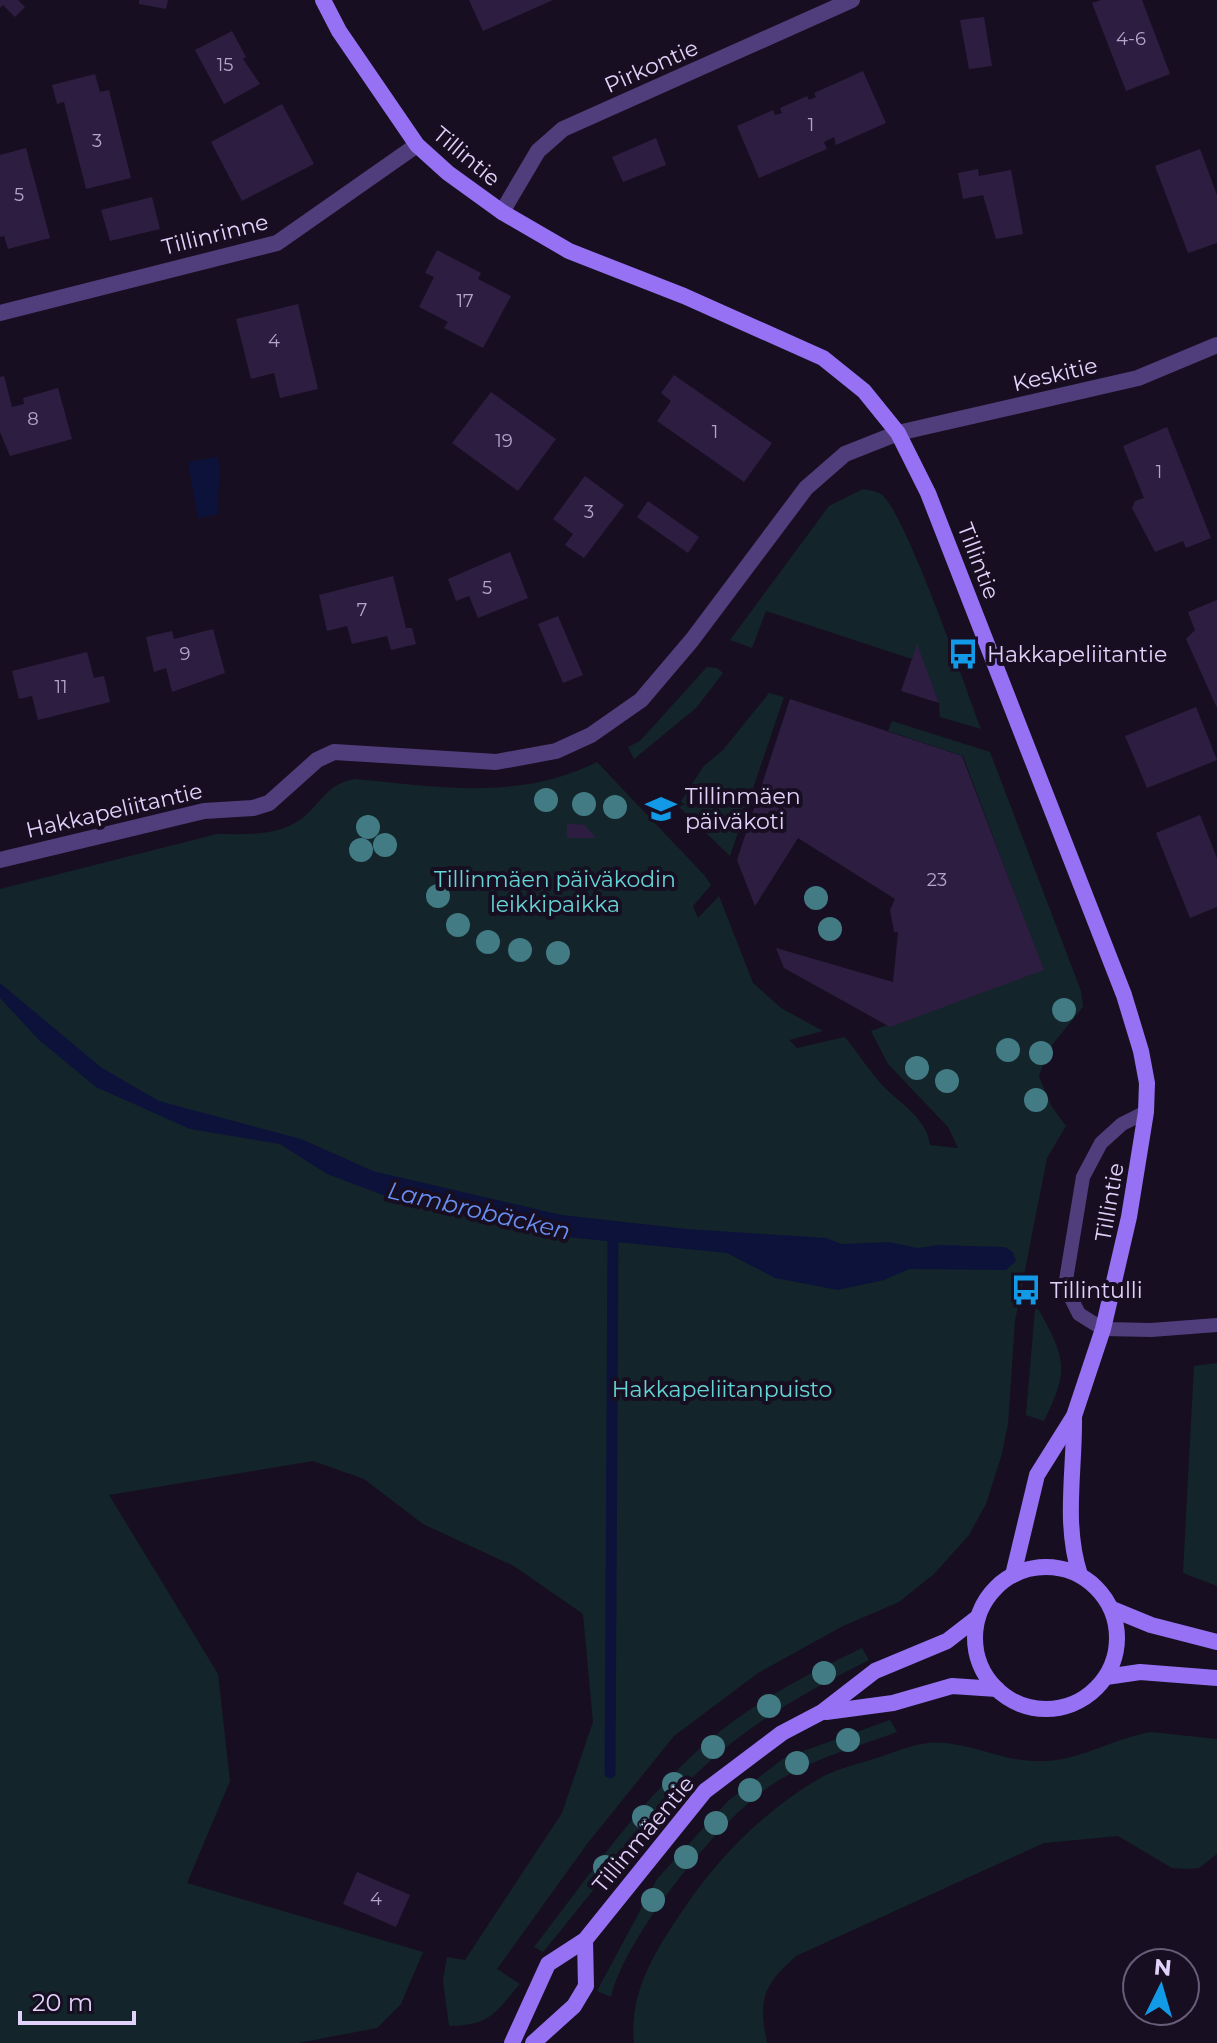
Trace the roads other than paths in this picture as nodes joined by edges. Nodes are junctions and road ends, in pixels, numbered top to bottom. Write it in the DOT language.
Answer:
graph roads {
  1 [pos="323,0"];
  2 [pos="852,0"];
  3 [pos="417,145"];
  4 [pos="502,212"];
  5 [pos="0,313"];
  6 [pos="1217,345"];
  7 [pos="898,433"];
  8 [pos="0,860"];
  9 [pos="1146,1112"];
  10 [pos="1217,1325"];
  11 [pos="1103,1329"];
  12 [pos="1074,1416"];
  13 [pos="1013,1575"];
  14 [pos="1080,1575"];
  15 [pos="1112,1609"];
  16 [pos="978,1617"];
  17 [pos="1217,1642"];
  18 [pos="1106,1677"];
  19 [pos="1217,1678"];
  20 [pos="997,1689"];
  21 [pos="822,1712"];
  22 [pos="585,1940"];
  23 [pos="512,2043"];
  24 [pos="533,2043"];
  1 -- 3 [label="street, Tillintie"];
  2 -- 4 [label="street, Pirkontie"];
  3 -- 4 [label="street, Tillintie"];
  3 -- 5 [label="street, Tillinrinne"];
  4 -- 7 [label="street, Tillintie"];
  6 -- 7 [label="street, Keskitie"];
  7 -- 8 [label="street, Hakkapeliitantie"];
  7 -- 9 [label="street, Tillintie"];
  9 -- 11 [label="street, Tillintie"];
  9 -- 11 [label="lane"];
  10 -- 11 [label="lane"];
  11 -- 12 [label="street, Tillintie"];
  12 -- 13 [label="street, Tillintie"];
  12 -- 14 [label="street, Tillintie"];
  13 -- 14 [label="street"];
  13 -- 16 [label="street"];
  14 -- 15 [label="street"];
  15 -- 17 [label="street"];
  15 -- 18 [label="street"];
  16 -- 20 [label="street"];
  16 -- 21 [label="street, Tillinmäentie"];
  18 -- 19 [label="street"];
  18 -- 20 [label="street"];
  20 -- 21 [label="street, Tillinmäentie"];
  21 -- 22 [label="street, Tillinmäentie"];
  22 -- 23 [label="street, Tillinmäentie"];
  22 -- 24 [label="street"];
}
